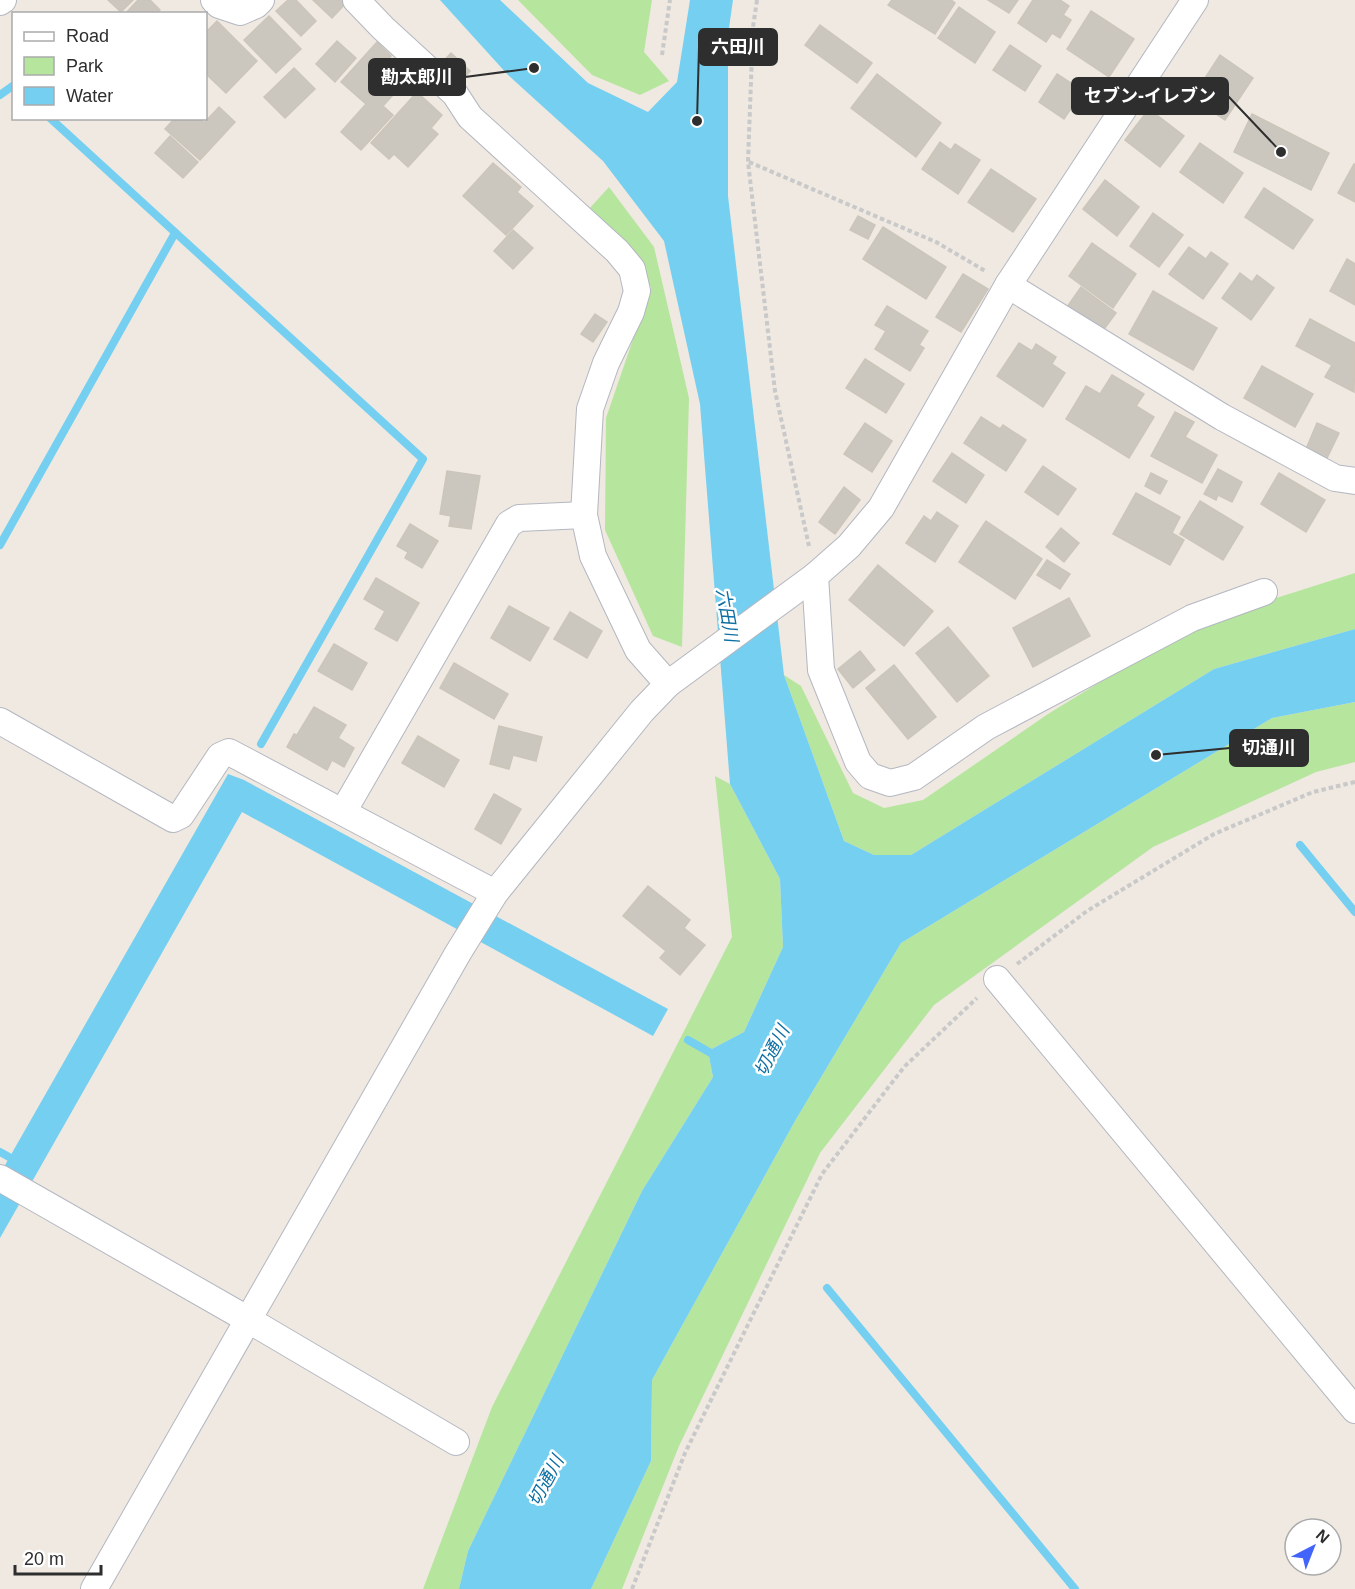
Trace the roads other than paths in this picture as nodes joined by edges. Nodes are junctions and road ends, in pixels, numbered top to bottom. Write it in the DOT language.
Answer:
graph roads {
  1 [pos="214,0"];
  2 [pos="261,0"];
  3 [pos="356,0"];
  4 [pos="1195,0"];
  5 [pos="1008,285"];
  6 [pos="1355,481"];
  7 [pos="584,515"];
  8 [pos="812,579"];
  9 [pos="1264,592"];
  10 [pos="677,678"];
  11 [pos="0,720"];
  12 [pos="343,812"];
  13 [pos="492,898"];
  14 [pos="998,978"];
  15 [pos="0,1178"];
  16 [pos="247,1319"];
  17 [pos="1355,1410"];
  18 [pos="456,1442"];
  19 [pos="94,1589"];
  1 -- 2 [label="street"];
  3 -- 7 [label="street"];
  4 -- 5 [label="street"];
  5 -- 6 [label="street"];
  5 -- 8 [label="street"];
  7 -- 10 [label="street"];
  7 -- 12 [label="street"];
  8 -- 9 [label="street"];
  8 -- 10 [label="street"];
  10 -- 13 [label="street"];
  11 -- 12 [label="street"];
  12 -- 13 [label="street"];
  13 -- 16 [label="street"];
  14 -- 17 [label="street"];
  15 -- 16 [label="street"];
  16 -- 18 [label="street"];
  16 -- 19 [label="street"];
}
